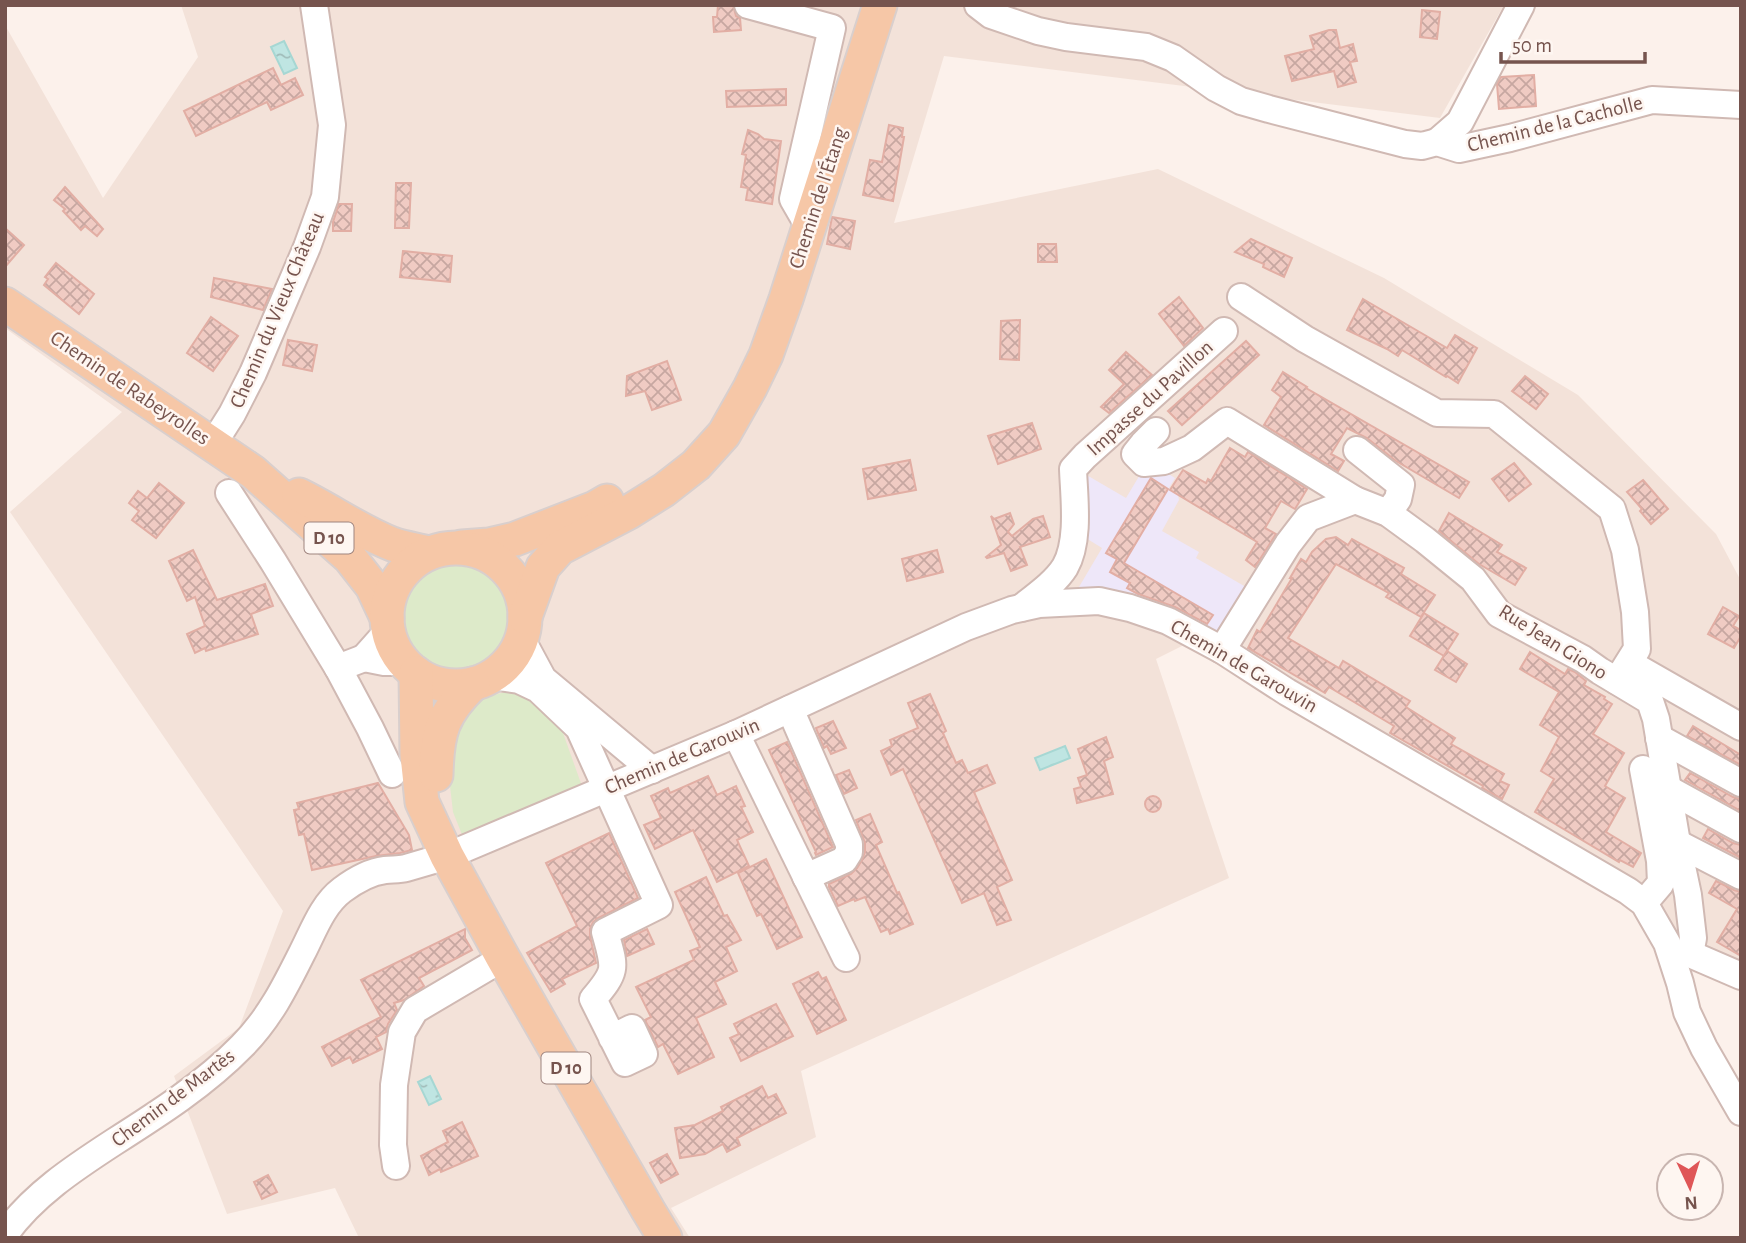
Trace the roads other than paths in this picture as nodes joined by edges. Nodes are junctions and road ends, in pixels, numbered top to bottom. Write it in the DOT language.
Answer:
graph roads {
  1 [pos="314,5"];
  2 [pos="748,5"];
  3 [pos="880,5"];
  4 [pos="978,5"];
  5 [pos="1521,5"];
  6 [pos="834,17"];
  7 [pos="1741,105"];
  8 [pos="1437,142"];
  9 [pos="808,225"];
  10 [pos="1241,297"];
  11 [pos="5,304"];
  12 [pos="1224,331"];
  13 [pos="750,388"];
  14 [pos="1156,431"];
  15 [pos="213,443"];
  16 [pos="1357,450"];
  17 [pos="241,483"];
  18 [pos="1355,500"];
  19 [pos="1388,513"];
  20 [pos="442,550"];
  21 [pos="1019,609"];
  22 [pos="387,625"];
  23 [pos="523,628"];
  24 [pos="1222,650"];
  25 [pos="364,658"];
  26 [pos="338,668"];
  27 [pos="410,668"];
  28 [pos="1623,672"];
  29 [pos="482,680"];
  30 [pos="790,709"];
  31 [pos="1741,727"];
  32 [pos="736,734"];
  33 [pos="1659,738"];
  34 [pos="1643,769"];
  35 [pos="652,770"];
  36 [pos="392,774"];
  37 [pos="1741,783"];
  38 [pos="607,789"];
  39 [pos="1668,789"];
  40 [pos="1741,829"];
  41 [pos="1677,843"];
  42 [pos="444,849"];
  43 [pos="1741,876"];
  44 [pos="806,877"];
  45 [pos="1644,903"];
  46 [pos="1681,954"];
  47 [pos="503,958"];
  48 [pos="846,958"];
  49 [pos="1741,976"];
  50 [pos="612,1038"];
  51 [pos="1741,1112"];
  52 [pos="396,1166"];
  53 [pos="5,1234"];
  54 [pos="666,1238"];
  1 -- 15 [label="street, Chemin du Vieux Château"];
  2 -- 6 [label="street"];
  3 -- 9 [label="main road, Chemin de l’Étang"];
  4 -- 8 [label="street, Chemin de la Cacholle"];
  5 -- 8 [label="street"];
  6 -- 9 [label="street"];
  7 -- 8 [label="street, Chemin de la Cacholle"];
  9 -- 13 [label="main road, Chemin de l’Étang"];
  10 -- 28 [label="street"];
  11 -- 15 [label="main road, Chemin de Rabeyrolles / D 10"];
  12 -- 21 [label="street, Impasse du Pavillon"];
  13 -- 20 [label="main road, Chemin de l’Étang"];
  13 -- 23 [label="main road, Chemin de l’Étang"];
  14 -- 18 [label="street, Rue Jean Giono"];
  15 -- 17 [label="main road, Chemin de Rabeyrolles / D 10"];
  16 -- 19 [label="street"];
  17 -- 20 [label="main road, Chemin de Rabeyrolles / D 10"];
  17 -- 22 [label="main road, Chemin de Rabeyrolles / D 10"];
  17 -- 26 [label="street"];
  18 -- 19 [label="street, Rue Jean Giono"];
  18 -- 24 [label="street"];
  19 -- 28 [label="street, Rue Jean Giono"];
  20 -- 22 [label="main road"];
  20 -- 23 [label="main road"];
  21 -- 24 [label="street, Chemin de Garouvin"];
  21 -- 30 [label="street, Chemin de Garouvin"];
  22 -- 25 [label="street"];
  22 -- 27 [label="main road"];
  23 -- 29 [label="main road"];
  23 -- 35 [label="street"];
  24 -- 45 [label="street, Chemin de Garouvin"];
  25 -- 26 [label="street"];
  25 -- 27 [label="street"];
  26 -- 36 [label="street"];
  27 -- 29 [label="main road"];
  27 -- 42 [label="main road, D 10"];
  28 -- 31 [label="street"];
  28 -- 33 [label="street, Rue Jean Giono"];
  29 -- 38 [label="street"];
  29 -- 42 [label="main road, D 10"];
  30 -- 32 [label="street, Chemin de Garouvin"];
  30 -- 44 [label="street"];
  32 -- 35 [label="street, Chemin de Garouvin"];
  32 -- 44 [label="street"];
  33 -- 37 [label="street"];
  33 -- 39 [label="street, Rue Jean Giono"];
  34 -- 45 [label="street"];
  35 -- 38 [label="street, Chemin de Garouvin"];
  38 -- 42 [label="street, Chemin de Garouvin"];
  38 -- 50 [label="street"];
  39 -- 40 [label="street"];
  39 -- 41 [label="street, Rue Jean Giono"];
  41 -- 43 [label="street"];
  41 -- 46 [label="street, Rue Jean Giono"];
  42 -- 47 [label="main road, D 10"];
  42 -- 53 [label="street, Chemin de Martès"];
  44 -- 48 [label="street"];
  45 -- 46 [label="street, Chemin de Garouvin"];
  46 -- 49 [label="street"];
  46 -- 51 [label="street, Chemin de Garouvin"];
  47 -- 52 [label="street"];
  47 -- 54 [label="main road, D 10"];
}
